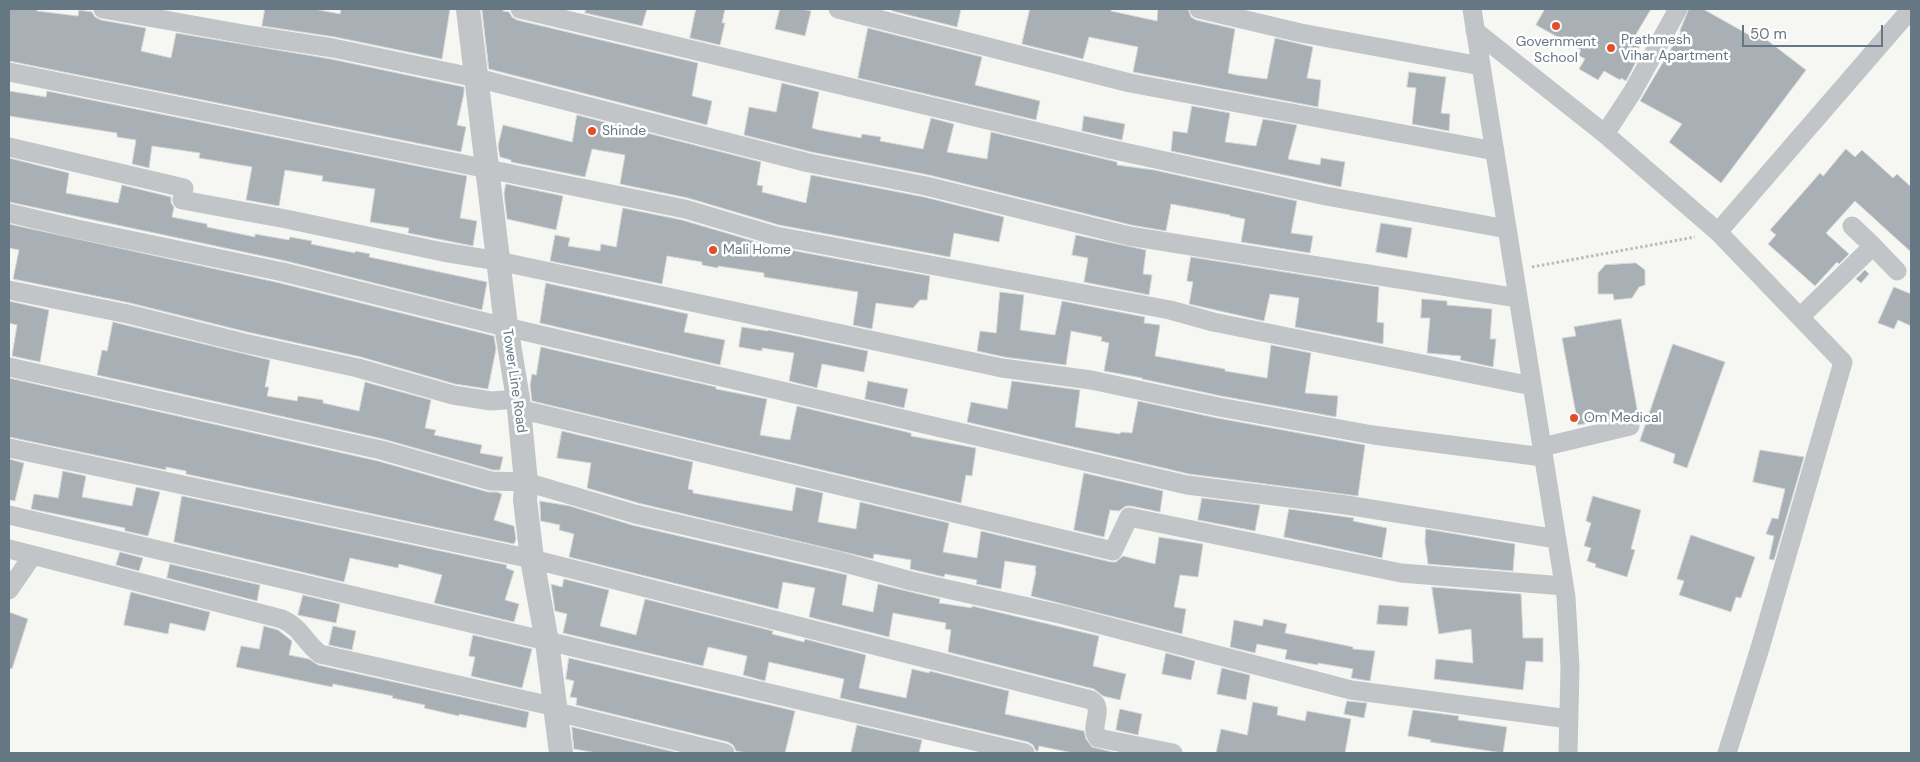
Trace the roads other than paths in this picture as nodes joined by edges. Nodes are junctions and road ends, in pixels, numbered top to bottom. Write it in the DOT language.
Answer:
graph roads {
  1 [pos="103,9"];
  2 [pos="468,9"];
  3 [pos="520,9"];
  4 [pos="838,9"];
  5 [pos="1199,9"];
  6 [pos="1472,9"];
  7 [pos="1678,9"];
  8 [pos="1911,9"];
  9 [pos="1476,31"];
  10 [pos="1481,66"];
  11 [pos="9,72"];
  12 [pos="477,78"];
  13 [pos="1605,134"];
  14 [pos="9,147"];
  15 [pos="1495,152"];
  16 [pos="488,169"];
  17 [pos="9,213"];
  18 [pos="1852,226"];
  19 [pos="1507,228"];
  20 [pos="1718,232"];
  21 [pos="1873,246"];
  22 [pos="498,261"];
  23 [pos="1897,271"];
  24 [pos="9,290"];
  25 [pos="1518,298"];
  26 [pos="1800,317"];
  27 [pos="506,326"];
  28 [pos="9,367"];
  29 [pos="1532,386"];
  30 [pos="519,404"];
  31 [pos="1630,426"];
  32 [pos="9,448"];
  33 [pos="1542,452"];
  34 [pos="526,482"];
  35 [pos="9,515"];
  36 [pos="1557,539"];
  37 [pos="9,549"];
  38 [pos="33,555"];
  39 [pos="532,559"];
  40 [pos="1564,586"];
  41 [pos="9,590"];
  42 [pos="547,642"];
  43 [pos="556,709"];
  44 [pos="1569,719"];
  45 [pos="562,753"];
  46 [pos="725,753"];
  47 [pos="1025,753"];
  48 [pos="1173,753"];
  49 [pos="1568,753"];
  50 [pos="1727,753"];
  1 -- 12 [label="street"];
  2 -- 12 [label="street, Tower Line Road"];
  3 -- 19 [label="street"];
  4 -- 15 [label="street"];
  5 -- 10 [label="street"];
  6 -- 9 [label="street"];
  7 -- 13 [label="street"];
  8 -- 20 [label="street"];
  9 -- 10 [label="street"];
  9 -- 13 [label="street"];
  10 -- 15 [label="street"];
  11 -- 16 [label="street"];
  12 -- 16 [label="street, Tower Line Road"];
  12 -- 25 [label="street"];
  13 -- 20 [label="street"];
  14 -- 22 [label="street"];
  15 -- 19 [label="street"];
  16 -- 22 [label="street, Tower Line Road"];
  16 -- 29 [label="street"];
  17 -- 27 [label="street"];
  18 -- 21 [label="street"];
  19 -- 25 [label="street"];
  20 -- 26 [label="street"];
  21 -- 23 [label="street"];
  21 -- 26 [label="street"];
  22 -- 27 [label="street, Tower Line Road"];
  22 -- 33 [label="street"];
  24 -- 30 [label="street"];
  25 -- 29 [label="street"];
  26 -- 50 [label="street"];
  27 -- 30 [label="street, Tower Line Road"];
  27 -- 36 [label="street"];
  28 -- 34 [label="street"];
  29 -- 33 [label="street"];
  30 -- 34 [label="street, Tower Line Road"];
  30 -- 40 [label="street"];
  31 -- 33 [label="street"];
  32 -- 39 [label="street"];
  33 -- 36 [label="street"];
  34 -- 39 [label="street, Tower Line Road"];
  34 -- 44 [label="street"];
  35 -- 42 [label="street"];
  36 -- 40 [label="street"];
  37 -- 38 [label="street"];
  38 -- 41 [label="street"];
  38 -- 43 [label="street"];
  39 -- 42 [label="street, Tower Line Road"];
  39 -- 48 [label="street"];
  40 -- 44 [label="street"];
  42 -- 43 [label="street, Tower Line Road"];
  42 -- 47 [label="street"];
  43 -- 45 [label="street, Tower Line Road"];
  43 -- 46 [label="street"];
  44 -- 49 [label="street"];
}
